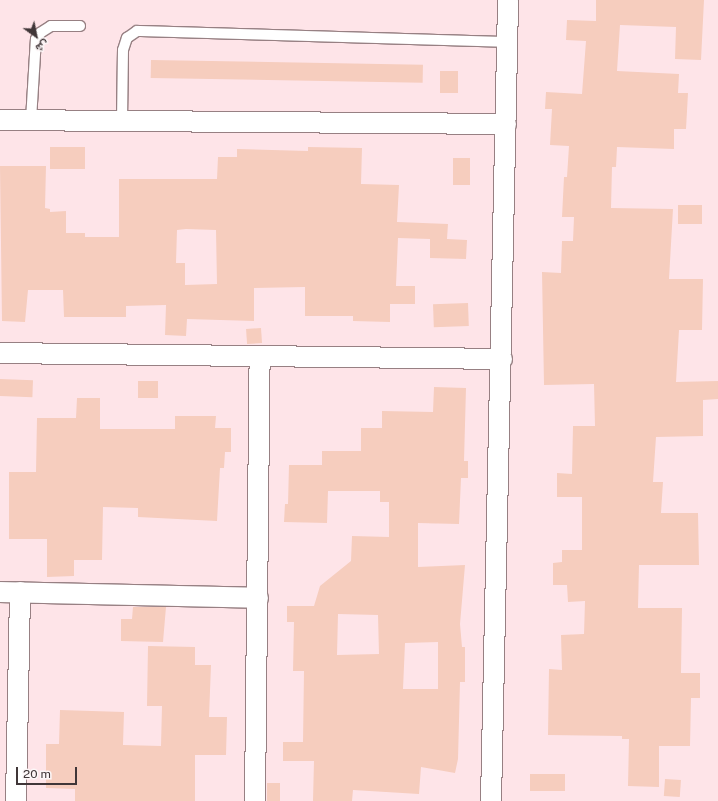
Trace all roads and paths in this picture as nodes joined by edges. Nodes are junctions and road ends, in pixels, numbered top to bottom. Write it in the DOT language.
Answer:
graph roads {
  1 [pos="508,0"];
  2 [pos="80,26"];
  3 [pos="507,42"];
  4 [pos="0,120"];
  5 [pos="30,120"];
  6 [pos="122,121"];
  7 [pos="506,124"];
  8 [pos="0,354"];
  9 [pos="260,356"];
  10 [pos="502,359"];
  11 [pos="0,592"];
  12 [pos="20,592"];
  13 [pos="258,598"];
  14 [pos="16,801"];
  15 [pos="256,801"];
  16 [pos="491,801"];
  1 -- 3 [label="street"];
  2 -- 5 [label="lane"];
  3 -- 6 [label="lane"];
  3 -- 7 [label="street"];
  4 -- 5 [label="street"];
  5 -- 6 [label="street"];
  6 -- 7 [label="street"];
  7 -- 10 [label="street"];
  8 -- 9 [label="street"];
  9 -- 10 [label="street"];
  9 -- 13 [label="street"];
  10 -- 16 [label="street"];
  11 -- 12 [label="street"];
  12 -- 13 [label="street"];
  12 -- 14 [label="street"];
  13 -- 15 [label="street"];
}
